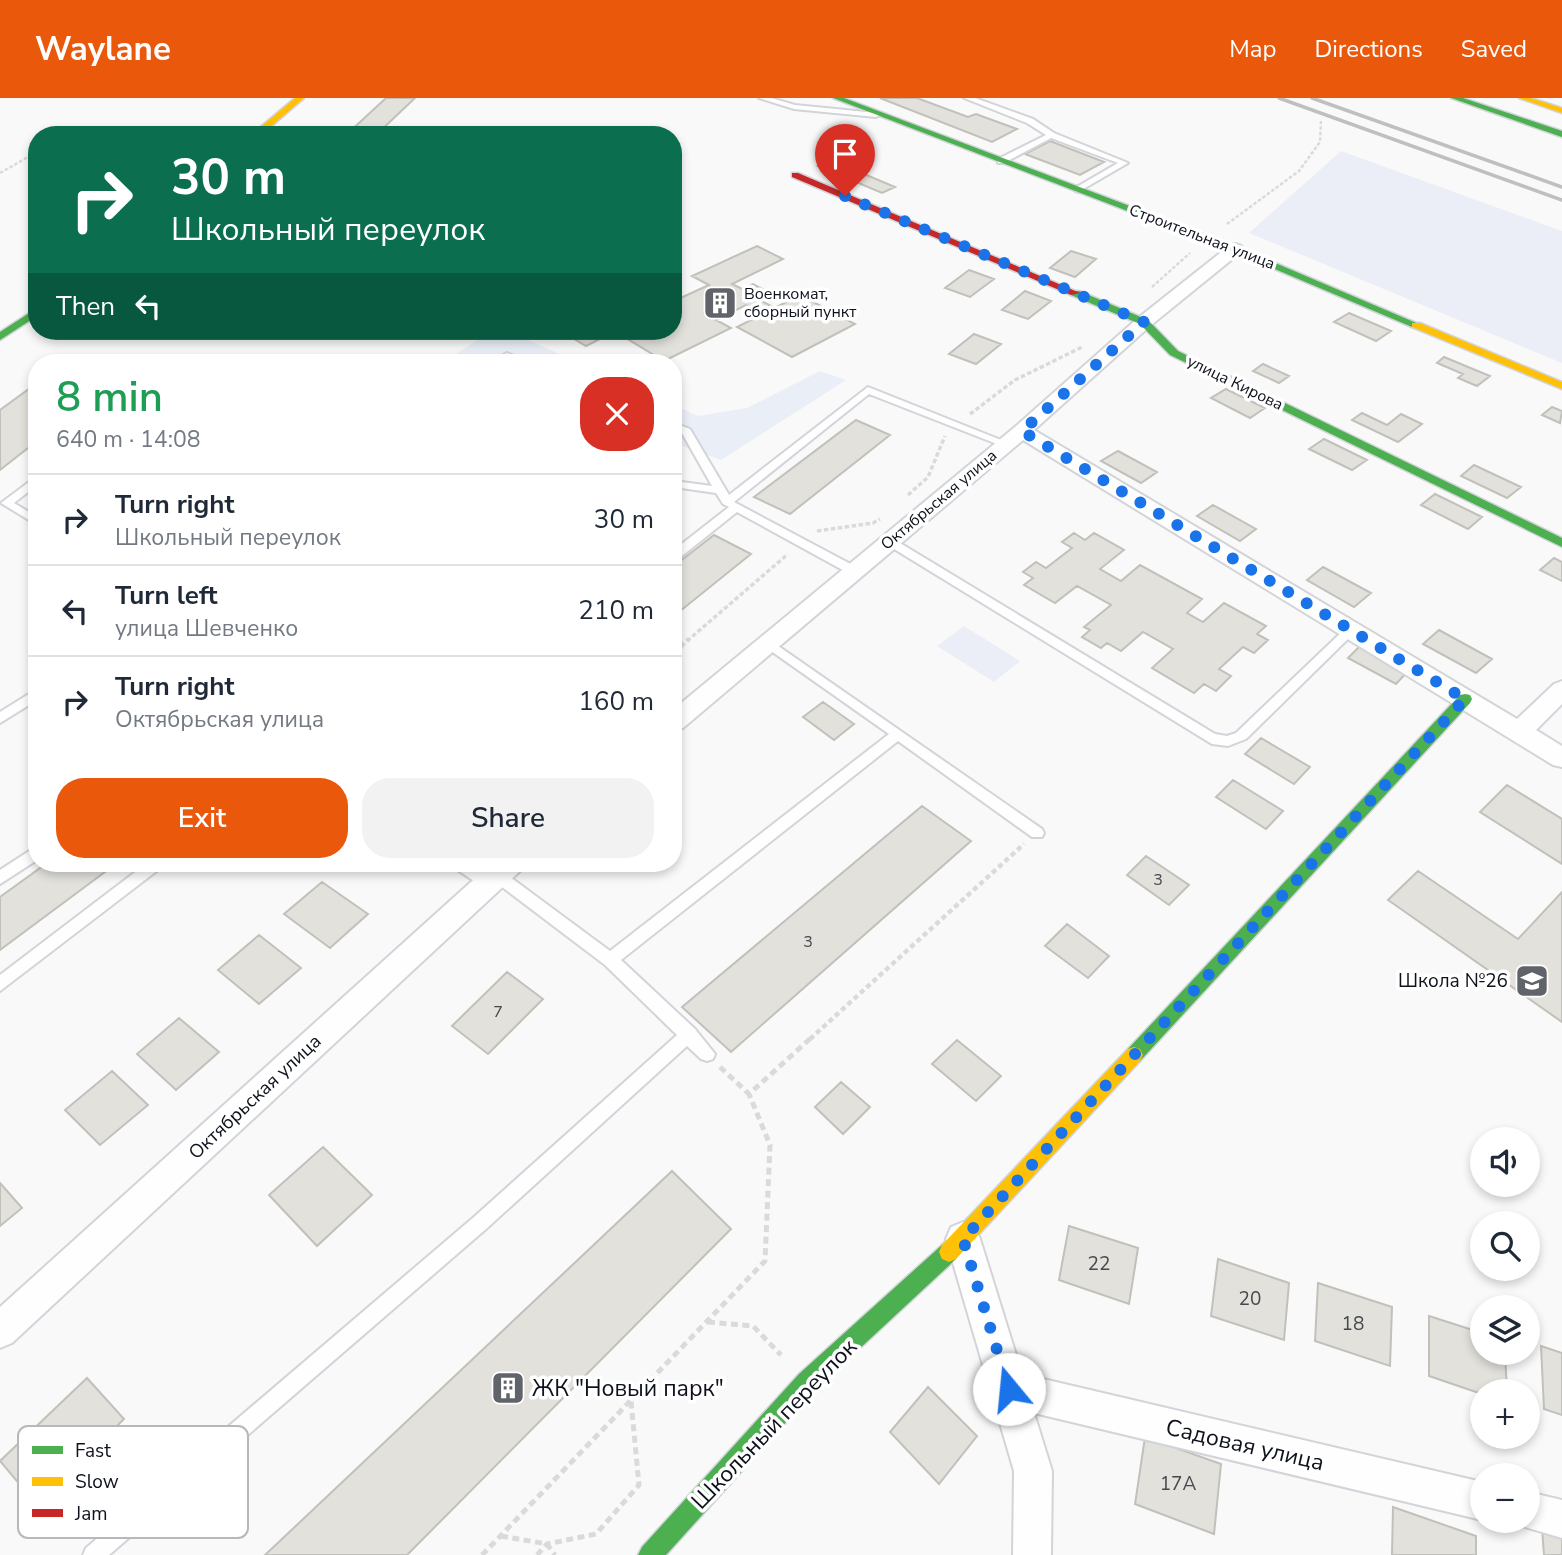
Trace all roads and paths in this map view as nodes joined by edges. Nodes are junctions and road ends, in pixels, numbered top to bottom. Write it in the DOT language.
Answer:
graph roads {
  1 [pos="300,98"];
  2 [pos="763,98"];
  3 [pos="838,98"];
  4 [pos="968,98"];
  5 [pos="1455,98"];
  6 [pos="1483,98"];
  7 [pos="1522,98"];
  8 [pos="1545,101"];
  9 [pos="1562,111"];
  10 [pos="881,115"];
  11 [pos="1321,121"];
  12 [pos="1562,124"];
  13 [pos="266,126"];
  14 [pos="1051,135"];
  15 [pos="1562,135"];
  16 [pos="28,158"];
  17 [pos="1001,160"];
  18 [pos="0,173"];
  19 [pos="794,175"];
  20 [pos="1078,190"];
  21 [pos="1208,239"];
  22 [pos="1236,249"];
  23 [pos="1122,313"];
  24 [pos="28,317"];
  25 [pos="1144,322"];
  26 [pos="0,337"];
  27 [pos="1084,346"];
  28 [pos="1562,386"];
  29 [pos="956,425"];
  30 [pos="682,429"];
  31 [pos="1014,438"];
  32 [pos="682,485"];
  33 [pos="28,486"];
  34 [pos="720,490"];
  35 [pos="901,501"];
  36 [pos="731,505"];
  37 [pos="28,516"];
  38 [pos="883,517"];
  39 [pos="890,541"];
  40 [pos="801,542"];
  41 [pos="1562,543"];
  42 [pos="682,549"];
  43 [pos="854,571"];
  44 [pos="1351,630"];
  45 [pos="768,643"];
  46 [pos="682,645"];
  47 [pos="1562,690"];
  48 [pos="1465,699"];
  49 [pos="28,700"];
  50 [pos="682,715"];
  51 [pos="0,719"];
  52 [pos="1519,732"];
  53 [pos="898,734"];
  54 [pos="1562,758"];
  55 [pos="1037,833"];
  56 [pos="28,858"];
  57 [pos="145,872"];
  58 [pos="498,874"];
  59 [pos="0,878"];
  60 [pos="610,960"];
  61 [pos="0,984"];
  62 [pos="689,1034"];
  63 [pos="707,1054"];
  64 [pos="749,1094"];
  65 [pos="963,1239"];
  66 [pos="707,1322"];
  67 [pos="0,1331"];
  68 [pos="807,1382"];
  69 [pos="1009,1389"];
  70 [pos="631,1401"];
  71 [pos="243,1426"];
  72 [pos="1470,1498"];
  73 [pos="1540,1514"];
  74 [pos="1562,1519"];
  75 [pos="500,1536"];
  76 [pos="113,1538"];
  77 [pos="547,1544"];
  78 [pos="93,1555"];
  79 [pos="482,1555"];
  80 [pos="537,1555"];
  81 [pos="555,1555"];
  82 [pos="650,1555"];
  83 [pos="1032,1555"];
  1 -- 13 [label="main road"];
  2 -- 10 [label="lane"];
  3 -- 10 [label="main road, Строительная улица"];
  4 -- 14 [label="lane"];
  5 -- 15 [label="main road"];
  6 -- 12 [label="main road"];
  7 -- 8 [label="main road"];
  8 -- 9 [label="main road"];
  10 -- 17 [label="main road, Строительная улица"];
  11 -- 21 [label="path"];
  14 -- 17 [label="lane"];
  14 -- 20 [label="lane"];
  16 -- 18 [label="path"];
  17 -- 20 [label="main road, Строительная улица"];
  19 -- 23 [label="main road, улица Кирова"];
  20 -- 21 [label="main road, Строительная улица"];
  21 -- 22 [label="main road, Строительная улица"];
  21 -- 23 [label="path"];
  22 -- 25 [label="street, Октябрьская улица"];
  22 -- 28 [label="main road, Строительная улица"];
  23 -- 25 [label="main road, улица Кирова"];
  24 -- 26 [label="main road"];
  25 -- 31 [label="street, Октябрьская улица"];
  25 -- 41 [label="main road, улица Кирова"];
  27 -- 29 [label="path"];
  29 -- 31 [label="lane"];
  29 -- 35 [label="path"];
  29 -- 36 [label="lane"];
  30 -- 34 [label="lane"];
  31 -- 39 [label="street, Октябрьская улица"];
  31 -- 44 [label="street"];
  32 -- 34 [label="lane"];
  33 -- 37 [label="lane"];
  34 -- 36 [label="lane"];
  36 -- 40 [label="lane"];
  36 -- 42 [label="lane"];
  38 -- 40 [label="path"];
  39 -- 43 [label="street, Октябрьская улица"];
  39 -- 44 [label="lane"];
  40 -- 43 [label="lane"];
  40 -- 46 [label="path"];
  43 -- 45 [label="street, Октябрьская улица"];
  44 -- 48 [label="street"];
  45 -- 50 [label="street, Октябрьская улица"];
  45 -- 53 [label="lane"];
  47 -- 52 [label="street"];
  48 -- 52 [label="street"];
  48 -- 65 [label="main road, Школьный переулок"];
  49 -- 51 [label="lane"];
  52 -- 54 [label="street"];
  53 -- 55 [label="lane"];
  53 -- 60 [label="lane"];
  55 -- 64 [label="path"];
  56 -- 59 [label="lane"];
  57 -- 61 [label="lane"];
  58 -- 60 [label="lane"];
  58 -- 67 [label="street, Октябрьская улица"];
  60 -- 62 [label="lane"];
  62 -- 63 [label="lane"];
  62 -- 71 [label="lane"];
  63 -- 64 [label="path"];
  64 -- 66 [label="path"];
  65 -- 68 [label="main road, Школьный переулок"];
  65 -- 69 [label="street"];
  66 -- 68 [label="path"];
  66 -- 70 [label="path"];
  68 -- 82 [label="main road, Школьный переулок"];
  69 -- 72 [label="street, Садовая улица"];
  69 -- 83 [label="street"];
  70 -- 75 [label="path"];
  70 -- 77 [label="path"];
  73 -- 74 [label="street"];
  75 -- 77 [label="path"];
  75 -- 79 [label="path"];
  76 -- 78 [label="lane"];
  77 -- 80 [label="path"];
  77 -- 81 [label="path"];
}
